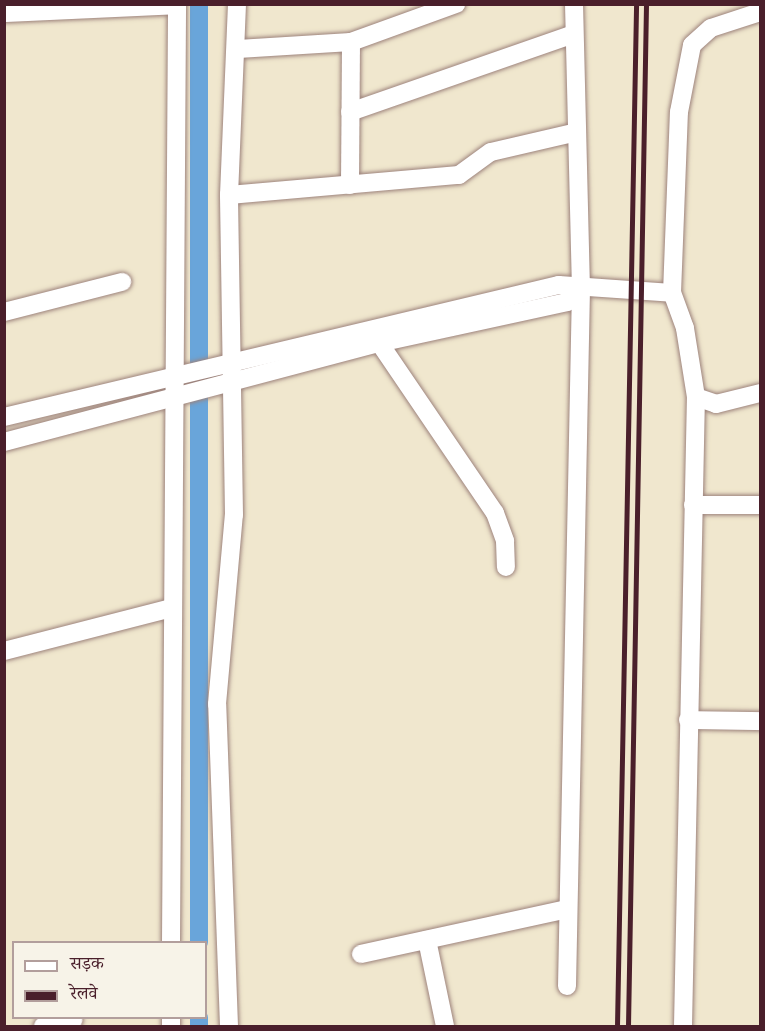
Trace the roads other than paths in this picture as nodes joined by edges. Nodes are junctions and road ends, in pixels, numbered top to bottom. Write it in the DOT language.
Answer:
graph roads {
  1 [pos="237,4"];
  2 [pos="456,4"];
  3 [pos="574,4"];
  4 [pos="177,5"];
  5 [pos="760,12"];
  6 [pos="4,13"];
  7 [pos="574,34"];
  8 [pos="351,42"];
  9 [pos="238,49"];
  10 [pos="350,112"];
  11 [pos="573,133"];
  12 [pos="350,185"];
  13 [pos="229,195"];
  14 [pos="122,282"];
  15 [pos="581,290"];
  16 [pos="672,293"];
  17 [pos="4,312"];
  18 [pos="375,336"];
  19 [pos="227,375"];
  20 [pos="179,378"];
  21 [pos="760,393"];
  22 [pos="696,398"];
  23 [pos="179,399"];
  24 [pos="4,417"];
  25 [pos="4,442"];
  26 [pos="693,505"];
  27 [pos="760,505"];
  28 [pos="506,567"];
  29 [pos="171,608"];
  30 [pos="4,651"];
  31 [pos="688,720"];
  32 [pos="760,721"];
  33 [pos="567,909"];
  34 [pos="428,940"];
  35 [pos="171,941"];
  36 [pos="361,954"];
  37 [pos="567,986"];
  38 [pos="73,1020"];
  39 [pos="44,1026"];
  40 [pos="229,1026"];
  41 [pos="445,1026"];
  42 [pos="684,1026"];
  1 -- 9 [label="street"];
  2 -- 8 [label="street"];
  3 -- 7 [label="street"];
  4 -- 6 [label="street"];
  4 -- 20 [label="street"];
  5 -- 16 [label="street"];
  7 -- 10 [label="street"];
  7 -- 11 [label="street"];
  8 -- 9 [label="street"];
  8 -- 10 [label="street"];
  9 -- 13 [label="street"];
  10 -- 12 [label="street"];
  11 -- 12 [label="street"];
  11 -- 15 [label="street"];
  12 -- 13 [label="street"];
  13 -- 19 [label="street"];
  14 -- 17 [label="street"];
  15 -- 16 [label="street"];
  15 -- 18 [label="street"];
  15 -- 33 [label="street"];
  16 -- 22 [label="street"];
  18 -- 19 [label="street"];
  18 -- 28 [label="street"];
  19 -- 20 [label="street"];
  19 -- 23 [label="street"];
  19 -- 40 [label="street"];
  20 -- 23 [label="street"];
  20 -- 24 [label="street"];
  21 -- 22 [label="street"];
  22 -- 26 [label="street"];
  23 -- 25 [label="street"];
  23 -- 29 [label="street"];
  26 -- 27 [label="street"];
  26 -- 31 [label="street"];
  29 -- 30 [label="street"];
  29 -- 35 [label="street"];
  31 -- 32 [label="street"];
  31 -- 42 [label="street"];
  33 -- 34 [label="street"];
  33 -- 37 [label="street"];
  34 -- 36 [label="street"];
  34 -- 41 [label="street"];
  38 -- 39 [label="street"];
}
